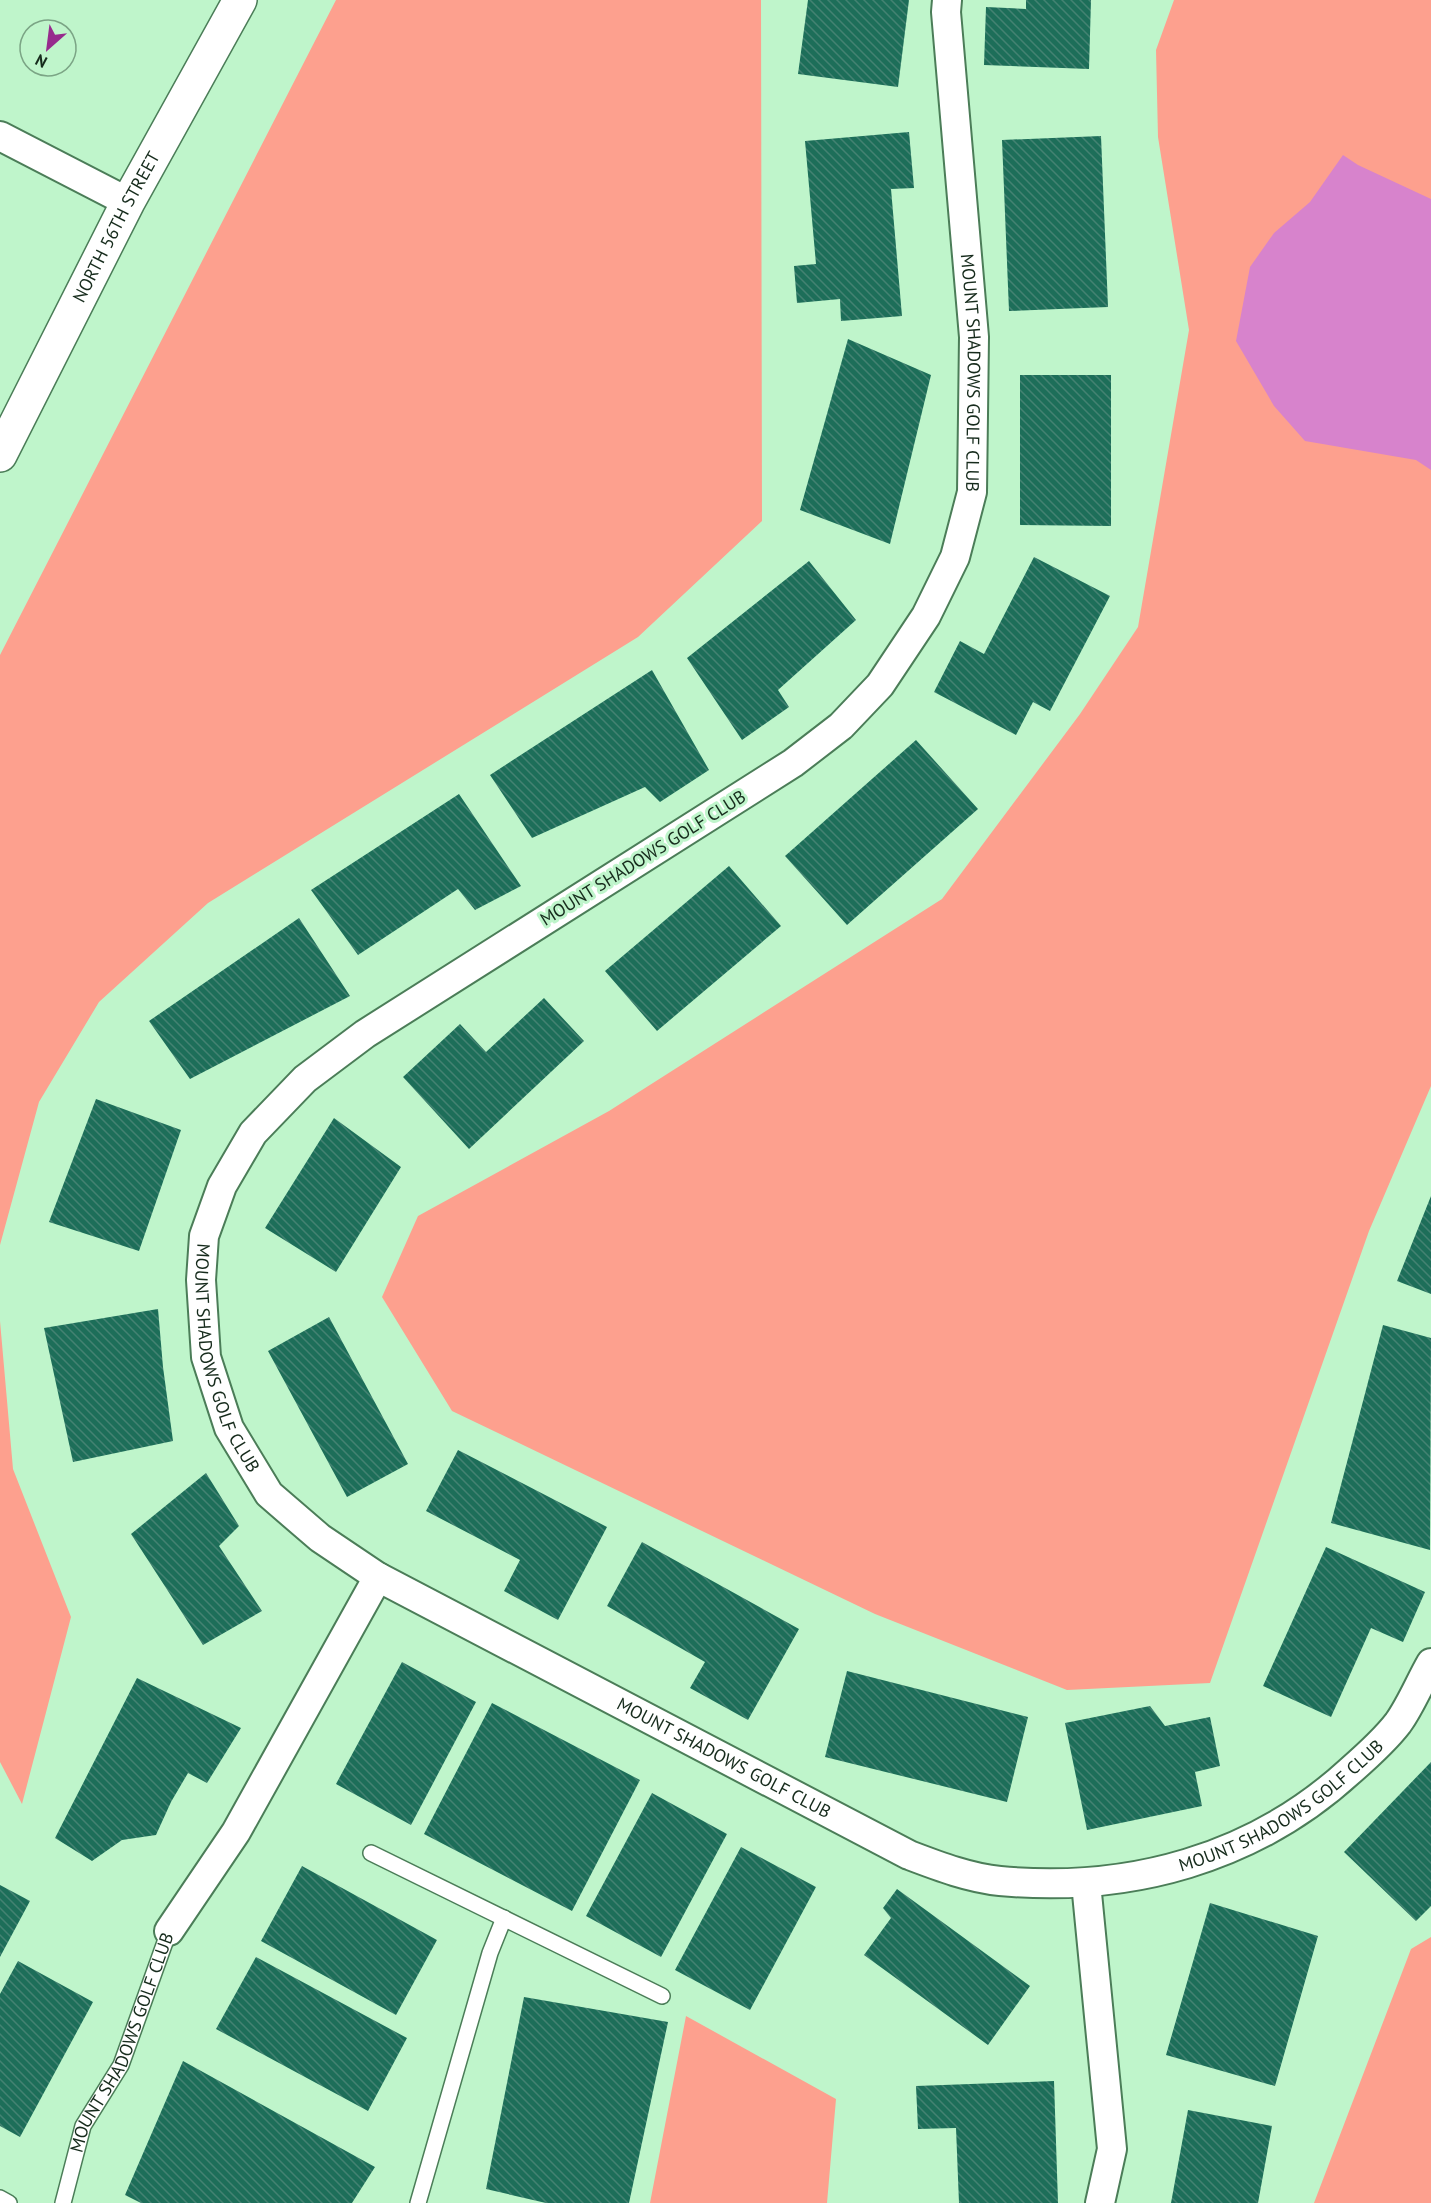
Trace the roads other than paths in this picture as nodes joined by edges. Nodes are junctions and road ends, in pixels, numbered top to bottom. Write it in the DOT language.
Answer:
graph roads {
  1 [pos="240,0"];
  2 [pos="947,0"];
  3 [pos="0,136"];
  4 [pos="128,202"];
  5 [pos="0,455"];
  6 [pos="378,1576"];
  7 [pos="1431,1663"];
  8 [pos="371,1853"];
  9 [pos="1086,1883"];
  10 [pos="504,1918"];
  11 [pos="169,1932"];
  12 [pos="662,1996"];
  13 [pos="0,2198"];
  14 [pos="9,2203"];
  15 [pos="63,2203"];
  16 [pos="418,2203"];
  17 [pos="1100,2203"];
  1 -- 4 [label="street, NORTH 56TH STREET"];
  2 -- 6 [label="street, MOUNT SHADOWS GOLF CLUB"];
  3 -- 4 [label="street"];
  4 -- 5 [label="street, NORTH 56TH STREET"];
  6 -- 9 [label="street, MOUNT SHADOWS GOLF CLUB"];
  6 -- 11 [label="street, MOUNT SHADOWS GOLF CLUB"];
  7 -- 9 [label="street, MOUNT SHADOWS GOLF CLUB"];
  8 -- 10 [label="lane"];
  9 -- 17 [label="street"];
  10 -- 12 [label="lane"];
  10 -- 16 [label="lane"];
  11 -- 15 [label="lane, MOUNT SHADOWS GOLF CLUB"];
  13 -- 14 [label="lane"];
}
